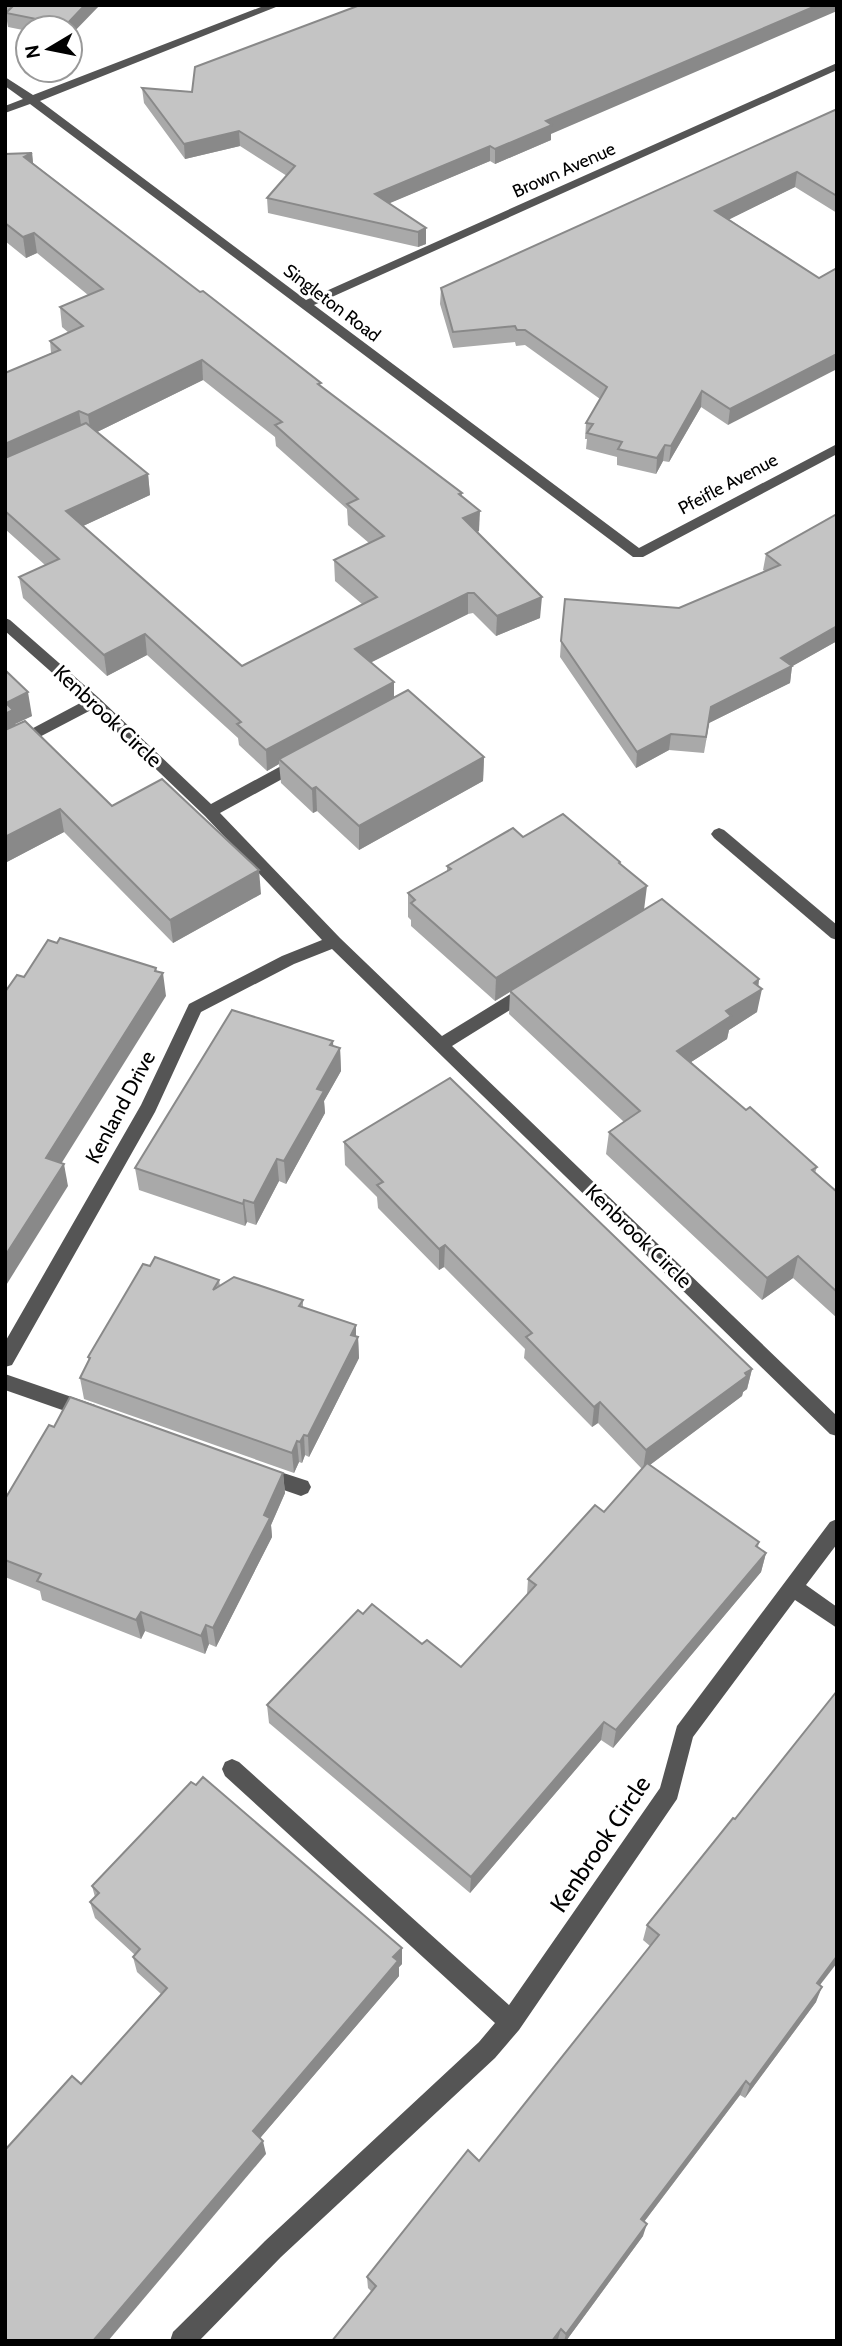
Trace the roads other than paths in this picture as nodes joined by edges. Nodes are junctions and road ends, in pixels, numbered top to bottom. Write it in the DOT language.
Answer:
graph roads {
  1 [pos="276,5"];
  2 [pos="837,66"];
  3 [pos="5,80"];
  4 [pos="30,99"];
  5 [pos="5,110"];
  6 [pos="305,305"];
  7 [pos="837,448"];
  8 [pos="638,554"];
  9 [pos="5,623"];
  10 [pos="94,702"];
  11 [pos="5,750"];
  12 [pos="307,759"];
  13 [pos="210,811"];
  14 [pos="719,834"];
  15 [pos="837,934"];
  16 [pos="334,942"];
  17 [pos="544,982"];
  18 [pos="442,1044"];
  19 [pos="5,1359"];
  20 [pos="5,1382"];
  21 [pos="108,1419"];
  22 [pos="837,1428"];
  23 [pos="249,1469"];
  24 [pos="301,1488"];
  25 [pos="837,1528"];
  26 [pos="793,1587"];
  27 [pos="837,1619"];
  28 [pos="232,1769"];
  29 [pos="511,2022"];
  30 [pos="182,2341"];
  1 -- 4 [label="street"];
  2 -- 6 [label="street, Brown Avenue"];
  3 -- 4 [label="street, Singleton Road"];
  4 -- 5 [label="street"];
  4 -- 6 [label="street, Singleton Road"];
  6 -- 8 [label="street, Singleton Road"];
  7 -- 8 [label="street, Pfeifle Avenue"];
  9 -- 10 [label="street, Kenbrook Circle"];
  10 -- 11 [label="street"];
  10 -- 13 [label="street, Kenbrook Circle"];
  12 -- 13 [label="street"];
  13 -- 16 [label="street, Kenbrook Circle"];
  14 -- 15 [label="street"];
  16 -- 18 [label="street, Kenbrook Circle"];
  16 -- 19 [label="street, Kenland Drive"];
  17 -- 18 [label="street"];
  18 -- 22 [label="street, Kenbrook Circle"];
  20 -- 21 [label="street"];
  23 -- 24 [label="street"];
  25 -- 26 [label="street, Kenbrook Circle"];
  26 -- 27 [label="street"];
  26 -- 29 [label="street, Kenbrook Circle"];
  28 -- 29 [label="street"];
  29 -- 30 [label="street, Kenbrook Circle"];
}
